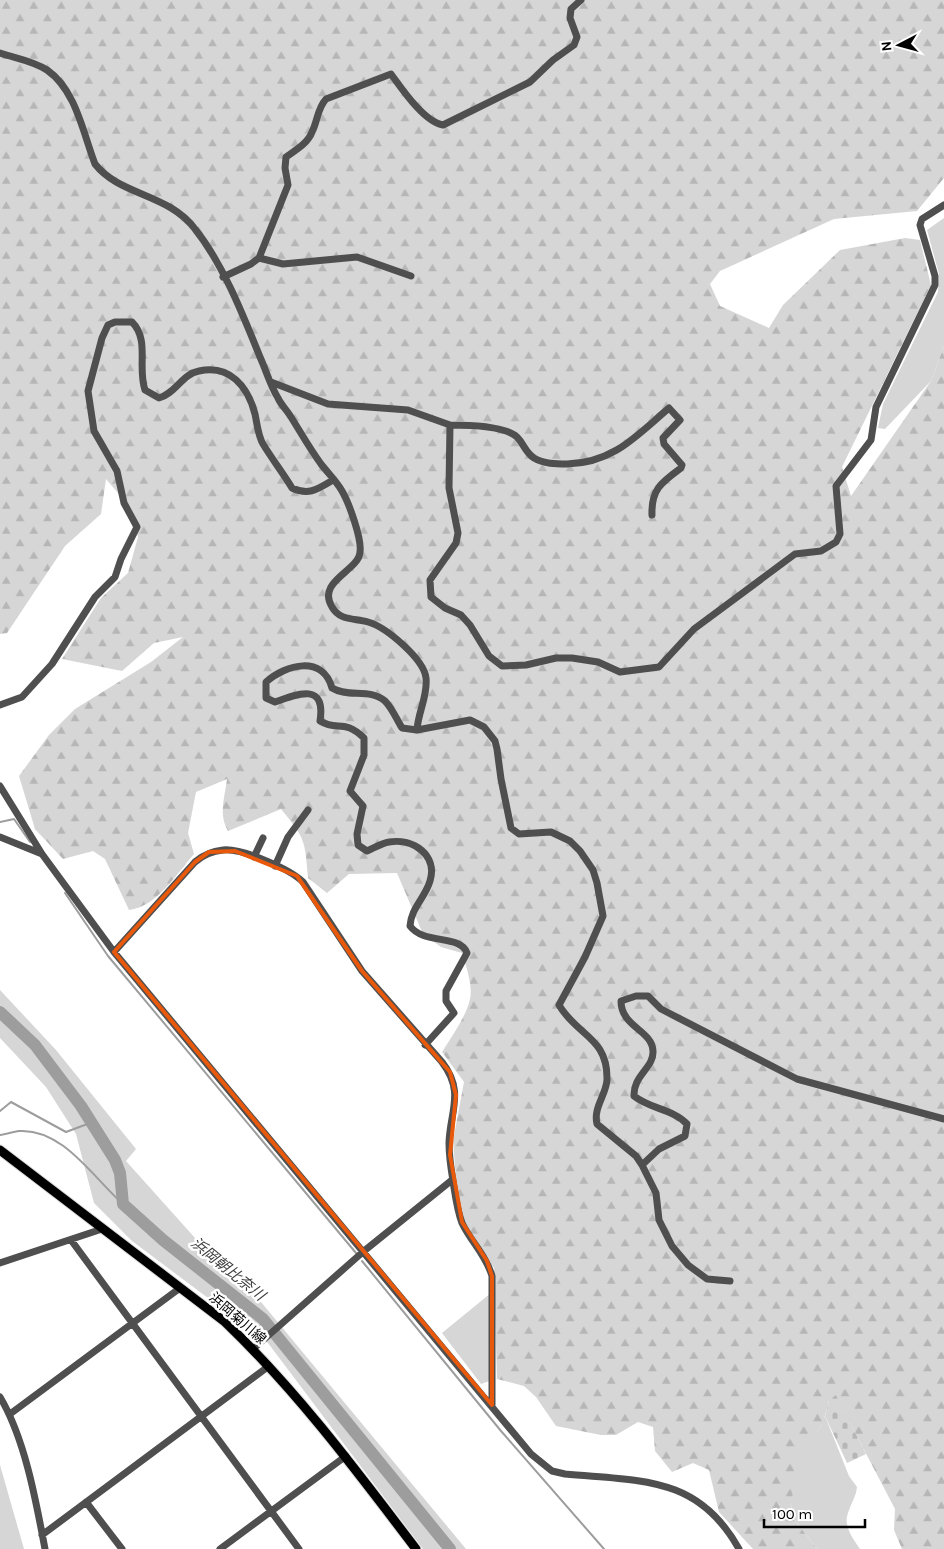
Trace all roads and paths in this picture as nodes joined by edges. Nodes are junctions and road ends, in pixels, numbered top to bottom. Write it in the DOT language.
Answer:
graph roads {
  1 [pos="581,0"];
  2 [pos="0,53"];
  3 [pos="944,205"];
  4 [pos="259,258"];
  5 [pos="411,276"];
  6 [pos="223,277"];
  7 [pos="271,382"];
  8 [pos="450,425"];
  9 [pos="333,480"];
  10 [pos="652,515"];
  11 [pos="0,704"];
  12 [pos="416,730"];
  13 [pos="0,786"];
  14 [pos="308,810"];
  15 [pos="0,838"];
  16 [pos="263,838"];
  17 [pos="42,854"];
  18 [pos="254,857"];
  19 [pos="275,866"];
  20 [pos="114,952"];
  21 [pos="426,1045"];
  22 [pos="944,1119"];
  23 [pos="0,1150"];
  24 [pos="642,1165"];
  25 [pos="452,1180"];
  26 [pos="102,1228"];
  27 [pos="71,1240"];
  28 [pos="364,1252"];
  29 [pos="0,1263"];
  30 [pos="730,1281"];
  31 [pos="180,1288"];
  32 [pos="132,1325"];
  33 [pos="253,1349"];
  34 [pos="270,1366"];
  35 [pos="0,1397"];
  36 [pos="492,1405"];
  37 [pos="10,1414"];
  38 [pos="202,1418"];
  39 [pos="346,1456"];
  40 [pos="86,1502"];
  41 [pos="271,1511"];
  42 [pos="42,1535"];
  43 [pos="45,1549"];
  44 [pos="122,1549"];
  45 [pos="220,1549"];
  46 [pos="299,1549"];
  47 [pos="416,1549"];
  48 [pos="739,1549"];
  1 -- 4 [label="street"];
  2 -- 6 [label="street"];
  3 -- 8 [label="street"];
  4 -- 5 [label="street"];
  4 -- 6 [label="street"];
  6 -- 7 [label="street"];
  7 -- 8 [label="street"];
  7 -- 9 [label="street"];
  8 -- 10 [label="street"];
  9 -- 11 [label="street"];
  9 -- 12 [label="street"];
  12 -- 21 [label="street"];
  12 -- 24 [label="street"];
  13 -- 17 [label="street"];
  14 -- 19 [label="street"];
  15 -- 17 [label="street"];
  16 -- 18 [label="street"];
  17 -- 20 [label="street"];
  18 -- 19 [label="street"];
  18 -- 20 [label="street"];
  19 -- 21 [label="street"];
  20 -- 28 [label="street"];
  21 -- 25 [label="street"];
  22 -- 24 [label="street"];
  23 -- 26 [label="main road, 浜岡菊川線"];
  24 -- 30 [label="street"];
  25 -- 28 [label="street"];
  25 -- 36 [label="street"];
  26 -- 27 [label="street"];
  26 -- 31 [label="main road, 浜岡菊川線"];
  27 -- 29 [label="street"];
  27 -- 32 [label="street"];
  28 -- 33 [label="street"];
  28 -- 36 [label="street"];
  31 -- 32 [label="street"];
  31 -- 33 [label="main road, 浜岡菊川線"];
  32 -- 37 [label="street"];
  32 -- 38 [label="street"];
  33 -- 34 [label="main road, 浜岡菊川線"];
  34 -- 38 [label="street"];
  34 -- 39 [label="main road, 浜岡菊川線"];
  35 -- 37 [label="street"];
  36 -- 48 [label="street"];
  37 -- 42 [label="street"];
  38 -- 40 [label="street"];
  38 -- 41 [label="street"];
  39 -- 41 [label="street"];
  39 -- 47 [label="main road, 浜岡菊川線"];
  40 -- 42 [label="street"];
  40 -- 44 [label="street"];
  41 -- 45 [label="street"];
  41 -- 46 [label="street"];
  42 -- 43 [label="street"];
}
